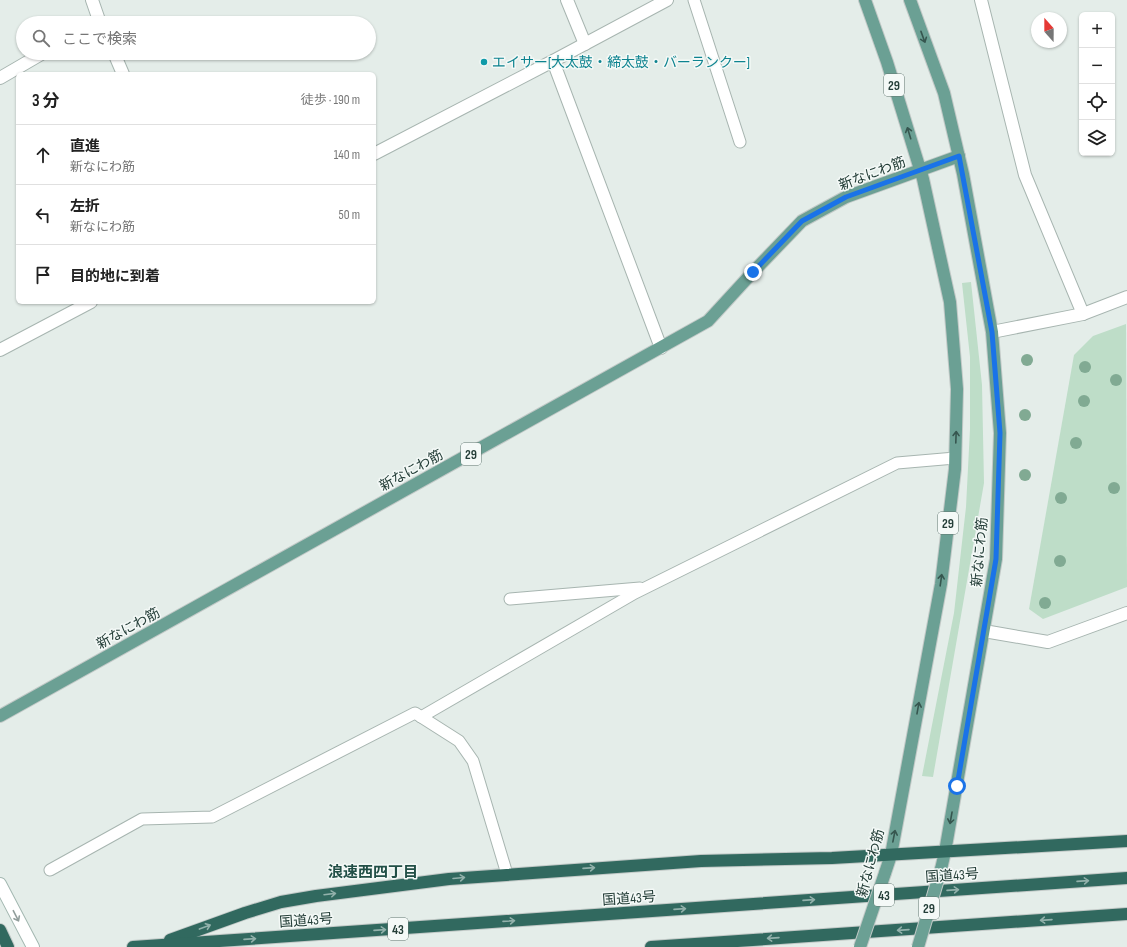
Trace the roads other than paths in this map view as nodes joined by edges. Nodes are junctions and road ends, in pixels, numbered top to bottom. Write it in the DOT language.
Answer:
graph roads {
  1 [pos="92,0"];
  2 [pos="567,0"];
  3 [pos="667,0"];
  4 [pos="694,0"];
  5 [pos="864,0"];
  6 [pos="910,0"];
  7 [pos="980,0"];
  8 [pos="96,16"];
  9 [pos="585,44"];
  10 [pos="30,60"];
  11 [pos="117,60"];
  12 [pos="553,61"];
  13 [pos="122,72"];
  14 [pos="0,78"];
  15 [pos="740,142"];
  16 [pos="376,153"];
  17 [pos="959,156"];
  18 [pos="921,170"];
  19 [pos="1127,297"];
  20 [pos="87,304"];
  21 [pos="1083,314"];
  22 [pos="992,332"];
  23 [pos="661,348"];
  24 [pos="0,350"];
  25 [pos="955,458"];
  26 [pos="646,588"];
  27 [pos="510,599"];
  28 [pos="1127,613"];
  29 [pos="984,632"];
  30 [pos="0,716"];
  31 [pos="421,717"];
  32 [pos="1127,841"];
  33 [pos="945,852"];
  34 [pos="890,855"];
  35 [pos="50,870"];
  36 [pos="507,874"];
  37 [pos="1127,878"];
  38 [pos="0,884"];
  39 [pos="1127,914"];
  40 [pos="0,930"];
  41 [pos="155,945"];
  42 [pos="8,947"];
  43 [pos="33,947"];
  44 [pos="132,947"];
  45 [pos="651,947"];
  46 [pos="860,947"];
  47 [pos="918,947"];
  1 -- 8 [label="street"];
  2 -- 9 [label="street"];
  3 -- 9 [label="street"];
  4 -- 15 [label="lane"];
  18 -- 5 [label="main road, 新なにわ筋 / 29, one-way"];
  6 -- 17 [label="main road, 新なにわ筋 / 29, one-way"];
  7 -- 21 [label="street"];
  9 -- 12 [label="street"];
  10 -- 14 [label="street"];
  11 -- 13 [label="street"];
  12 -- 16 [label="street"];
  12 -- 23 [label="street"];
  17 -- 18 [label="main road, 新なにわ筋 / 29"];
  17 -- 22 [label="main road, 新なにわ筋 / 29"];
  18 -- 23 [label="main road, 新なにわ筋 / 29"];
  25 -- 18 [label="main road, 新なにわ筋 / 29, one-way"];
  19 -- 21 [label="street"];
  20 -- 24 [label="street"];
  21 -- 22 [label="street"];
  22 -- 29 [label="main road, 新なにわ筋 / 29"];
  23 -- 30 [label="main road, 新なにわ筋 / 29"];
  25 -- 26 [label="lane"];
  34 -- 25 [label="main road, 新なにわ筋 / 29, one-way"];
  26 -- 27 [label="lane"];
  26 -- 31 [label="lane"];
  28 -- 29 [label="street"];
  29 -- 33 [label="main road, 新なにわ筋 / 29, one-way"];
  31 -- 35 [label="lane"];
  31 -- 36 [label="lane"];
  32 -- 33 [label="highway"];
  33 -- 34 [label="highway"];
  33 -- 47 [label="main road, 新なにわ筋 / 29, bridge"];
  36 -- 34 [label="highway, one-way"];
  34 -- 46 [label="main road, 新なにわ筋 / 29, bridge"];
  41 -- 36 [label="highway, one-way"];
  41 -- 37 [label="highway, 国道43号 / 43, one-way"];
  38 -- 43 [label="street, one-way"];
  39 -- 45 [label="highway, one-way"];
  40 -- 42 [label="highway"];
  41 -- 44 [label="highway, 国道43号 / 43"];
}
